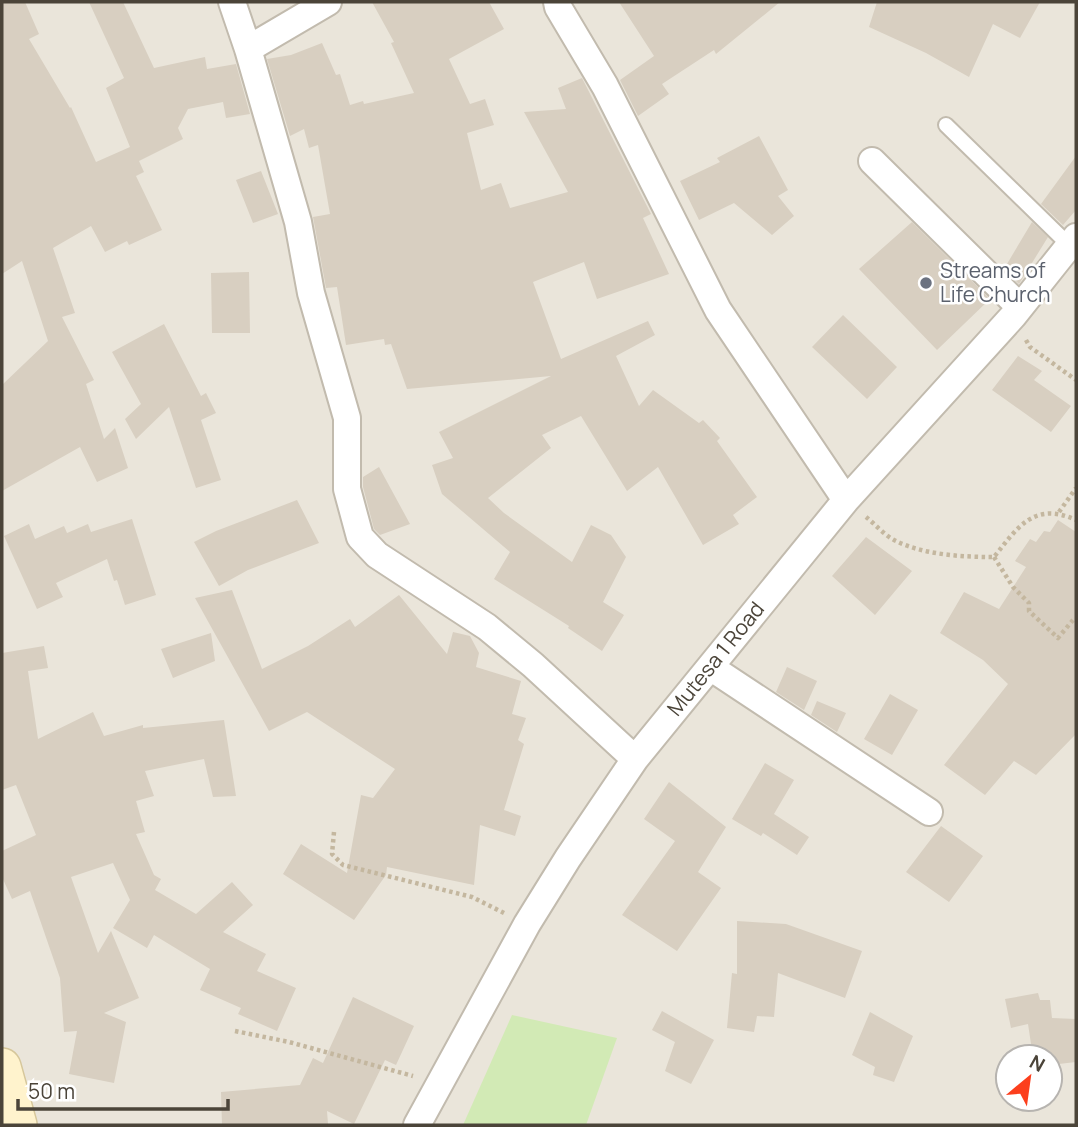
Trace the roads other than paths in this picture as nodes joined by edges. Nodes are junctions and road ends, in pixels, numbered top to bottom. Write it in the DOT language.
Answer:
graph roads {
  1 [pos="232,2"];
  2 [pos="328,2"];
  3 [pos="557,2"];
  4 [pos="248,49"];
  5 [pos="946,125"];
  6 [pos="872,161"];
  7 [pos="1073,241"];
  8 [pos="1017,311"];
  9 [pos="846,500"];
  10 [pos="710,667"];
  11 [pos="635,759"];
  12 [pos="929,812"];
  13 [pos="2,1067"];
  14 [pos="18,1125"];
  15 [pos="417,1125"];
  1 -- 4 [label="street"];
  2 -- 4 [label="street"];
  3 -- 9 [label="street"];
  4 -- 11 [label="street"];
  5 -- 7 [label="lane"];
  6 -- 8 [label="street"];
  7 -- 8 [label="street, Mutesa 1 Road"];
  8 -- 9 [label="street, Mutesa 1 Road"];
  9 -- 10 [label="street, Mutesa 1 Road"];
  10 -- 11 [label="street, Mutesa 1 Road"];
  10 -- 12 [label="street"];
  11 -- 15 [label="street, Mutesa 1 Road"];
  13 -- 14 [label="street"];
}
